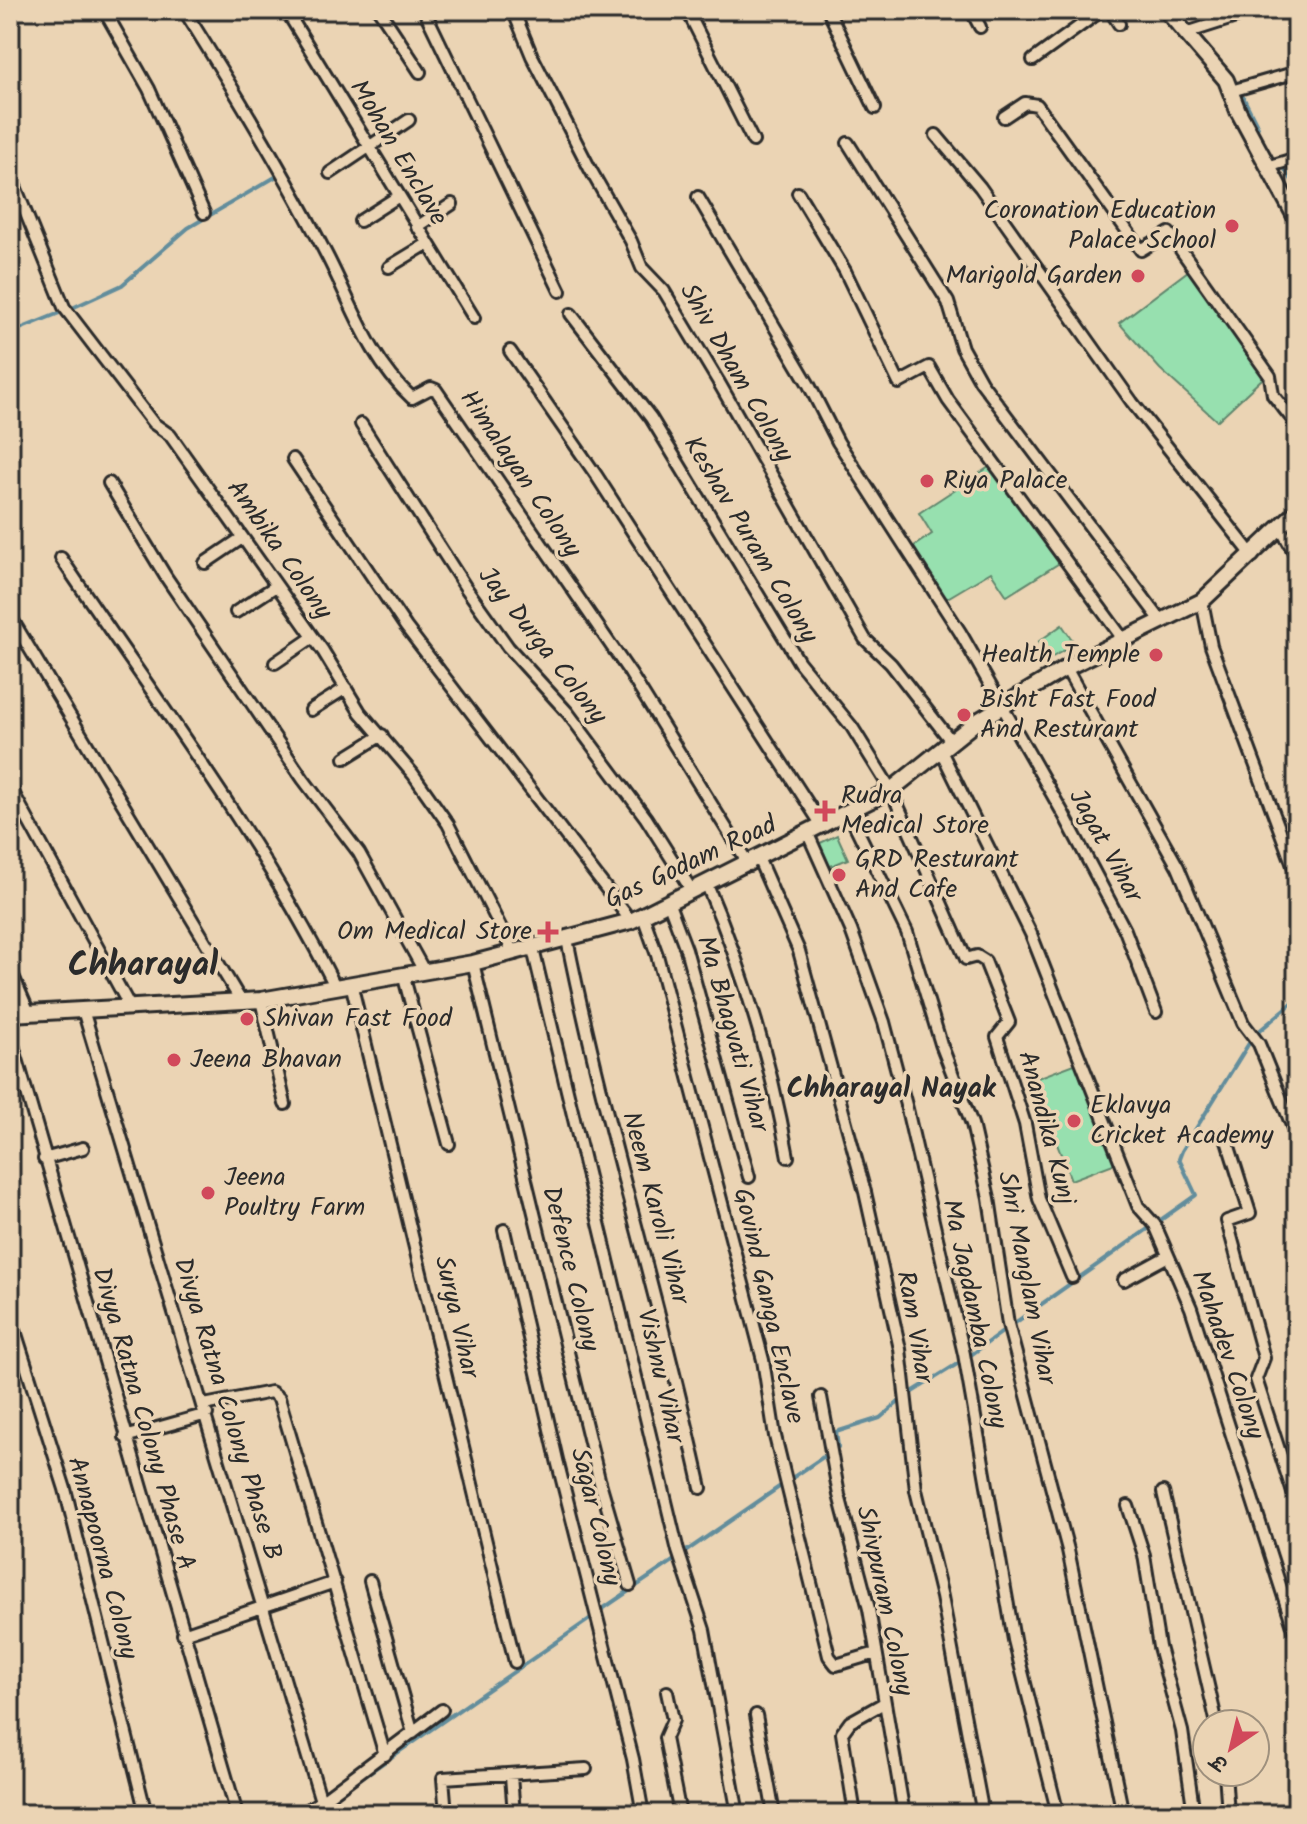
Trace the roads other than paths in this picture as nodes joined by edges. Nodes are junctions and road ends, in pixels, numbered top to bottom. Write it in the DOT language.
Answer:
graph roads {
  1 [pos="104,10"];
  2 [pos="184,10"];
  3 [pos="286,10"];
  4 [pos="379,10"];
  5 [pos="424,10"];
  6 [pos="513,10"];
  7 [pos="687,10"];
  8 [pos="828,10"];
  9 [pos="971,10"];
  10 [pos="1102,10"];
  11 [pos="1110,10"];
  12 [pos="1166,10"];
  13 [pos="1258,10"];
  14 [pos="1119,24"];
  15 [pos="980,27"];
  16 [pos="1186,33"];
  17 [pos="1033,60"];
  18 [pos="420,72"];
  19 [pos="1297,72"];
  20 [pos="1231,91"];
  21 [pos="875,108"];
  22 [pos="1004,117"];
  23 [pos="409,120"];
  24 [pos="936,135"];
  25 [pos="753,141"];
  26 [pos="848,143"];
  27 [pos="369,147"];
  28 [pos="1297,158"];
  29 [pos="1267,167"];
  30 [pos="330,173"];
  31 [pos="10,174"];
  32 [pos="798,193"];
  33 [pos="399,196"];
  34 [pos="698,197"];
  35 [pos="452,204"];
  36 [pos="204,213"];
  37 [pos="1297,220"];
  38 [pos="360,221"];
  39 [pos="417,227"];
  40 [pos="427,244"];
  41 [pos="389,267"];
  42 [pos="560,291"];
  43 [pos="571,314"];
  44 [pos="474,318"];
  45 [pos="510,351"];
  46 [pos="361,424"];
  47 [pos="1297,425"];
  48 [pos="293,459"];
  49 [pos="109,483"];
  50 [pos="1297,511"];
  51 [pos="1280,527"];
  52 [pos="242,538"];
  53 [pos="1253,556"];
  54 [pos="1297,557"];
  55 [pos="61,558"];
  56 [pos="205,563"];
  57 [pos="276,586"];
  58 [pos="1202,601"];
  59 [pos="236,612"];
  60 [pos="10,616"];
  61 [pos="1162,622"];
  62 [pos="313,637"];
  63 [pos="1123,639"];
  64 [pos="275,663"];
  65 [pos="1066,668"];
  66 [pos="346,688"];
  67 [pos="1001,708"];
  68 [pos="311,710"];
  69 [pos="382,735"];
  70 [pos="946,746"];
  71 [pos="345,758"];
  72 [pos="10,787"];
  73 [pos="891,790"];
  74 [pos="849,813"];
  75 [pos="823,827"];
  76 [pos="808,834"];
  77 [pos="754,862"];
  78 [pos="1297,876"];
  79 [pos="700,888"];
  80 [pos="669,904"];
  81 [pos="637,919"];
  82 [pos="567,939"];
  83 [pos="533,949"];
  84 [pos="514,954"];
  85 [pos="473,963"];
  86 [pos="10,969"];
  87 [pos="424,971"];
  88 [pos="403,974"];
  89 [pos="351,983"];
  90 [pos="335,986"];
  91 [pos="261,1000"];
  92 [pos="241,1001"];
  93 [pos="130,1007"];
  94 [pos="83,1010"];
  95 [pos="1156,1012"];
  96 [pos="29,1013"];
  97 [pos="10,1014"];
  98 [pos="10,1035"];
  99 [pos="285,1104"];
  100 [pos="1225,1134"];
  101 [pos="1297,1138"];
  102 [pos="449,1144"];
  103 [pos="83,1148"];
  104 [pos="788,1157"];
  105 [pos="44,1159"];
  106 [pos="749,1177"];
  107 [pos="1155,1225"];
  108 [pos="504,1230"];
  109 [pos="1168,1256"];
  110 [pos="1072,1277"];
  111 [pos="1124,1280"];
  112 [pos="10,1315"];
  113 [pos="821,1397"];
  114 [pos="205,1410"];
  115 [pos="125,1437"];
  116 [pos="701,1488"];
  117 [pos="1163,1492"];
  118 [pos="1297,1505"];
  119 [pos="1128,1506"];
  120 [pos="370,1581"];
  121 [pos="335,1582"];
  122 [pos="630,1585"];
  123 [pos="265,1606"];
  124 [pos="183,1634"];
  125 [pos="1297,1638"];
  126 [pos="876,1653"];
  127 [pos="515,1662"];
  128 [pos="667,1692"];
  129 [pos="884,1703"];
  130 [pos="1213,1708"];
  131 [pos="442,1710"];
  132 [pos="756,1715"];
  133 [pos="413,1733"];
  134 [pos="385,1755"];
  135 [pos="586,1769"];
  136 [pos="1297,1772"];
  137 [pos="511,1776"];
  138 [pos="1226,1788"];
  139 [pos="321,1801"];
  140 [pos="146,1814"];
  141 [pos="237,1814"];
  142 [pos="302,1814"];
  143 [pos="446,1814"];
  144 [pos="514,1814"];
  145 [pos="643,1814"];
  146 [pos="680,1814"];
  147 [pos="738,1814"];
  148 [pos="774,1814"];
  149 [pos="855,1814"];
  150 [pos="904,1814"];
  151 [pos="983,1814"];
  152 [pos="1058,1814"];
  153 [pos="1123,1814"];
  154 [pos="1194,1814"];
  155 [pos="1228,1814"];
  156 [pos="1292,1814"];
  1 -- 36 [label="street"];
  2 -- 77 [label="street, Himalayan Colony"];
  3 -- 27 [label="street, Mohan Enclave"];
  4 -- 18 [label="street"];
  5 -- 42 [label="street"];
  6 -- 70 [label="street, Shiv Dham Colony"];
  7 -- 25 [label="street"];
  8 -- 21 [label="street"];
  9 -- 15 [label="street"];
  10 -- 17 [label="street"];
  11 -- 14 [label="street"];
  12 -- 16 [label="main road"];
  13 -- 16 [label="street"];
  16 -- 20 [label="main road"];
  19 -- 20 [label="street"];
  20 -- 29 [label="main road"];
  22 -- 47 [label="street"];
  23 -- 27 [label="street"];
  24 -- 53 [label="street"];
  26 -- 61 [label="street"];
  27 -- 30 [label="street"];
  27 -- 33 [label="street, Mohan Enclave"];
  28 -- 29 [label="street"];
  29 -- 37 [label="main road"];
  31 -- 52 [label="street, Ambika Colony"];
  32 -- 63 [label="street"];
  33 -- 38 [label="street"];
  33 -- 39 [label="street, Mohan Enclave"];
  34 -- 67 [label="street, Jagat Vihar"];
  35 -- 39 [label="street"];
  39 -- 40 [label="street, Mohan Enclave"];
  40 -- 41 [label="street"];
  40 -- 44 [label="street, Mohan Enclave"];
  43 -- 73 [label="street, Keshav Puram Colony"];
  45 -- 75 [label="street"];
  46 -- 79 [label="street, Jay Durga Colony"];
  48 -- 81 [label="street"];
  49 -- 87 [label="street"];
  50 -- 51 [label="main road, Gas Godam Road"];
  51 -- 53 [label="main road, Gas Godam Road"];
  51 -- 54 [label="street"];
  52 -- 56 [label="street"];
  52 -- 57 [label="street, Ambika Colony"];
  53 -- 58 [label="main road, Gas Godam Road"];
  55 -- 90 [label="street"];
  57 -- 59 [label="street"];
  57 -- 62 [label="street, Ambika Colony"];
  58 -- 61 [label="main road, Gas Godam Road"];
  58 -- 78 [label="street"];
  60 -- 92 [label="street"];
  61 -- 63 [label="main road, Gas Godam Road"];
  62 -- 64 [label="street"];
  62 -- 66 [label="street, Ambika Colony"];
  63 -- 65 [label="main road, Gas Godam Road"];
  65 -- 67 [label="main road, Gas Godam Road"];
  65 -- 101 [label="street"];
  66 -- 68 [label="street"];
  66 -- 69 [label="street, Ambika Colony"];
  67 -- 70 [label="main road, Gas Godam Road"];
  67 -- 95 [label="street, Jagat Vihar"];
  69 -- 71 [label="street"];
  69 -- 84 [label="street, Ambika Colony"];
  70 -- 73 [label="main road, Gas Godam Road"];
  70 -- 107 [label="street, Shiv Dham Colony"];
  72 -- 93 [label="street"];
  73 -- 74 [label="main road, Gas Godam Road"];
  73 -- 110 [label="street, Anandika Kunj"];
  74 -- 75 [label="main road, Gas Godam Road"];
  74 -- 153 [label="street, Shri Manglam Vihar"];
  75 -- 76 [label="main road, Gas Godam Road"];
  76 -- 77 [label="main road, Gas Godam Road"];
  76 -- 152 [label="street, Ma Jagdamba Colony"];
  77 -- 79 [label="main road, Gas Godam Road"];
  77 -- 151 [label="street, Ram Vihar"];
  79 -- 80 [label="main road, Gas Godam Road"];
  79 -- 104 [label="street, Jay Durga Colony"];
  80 -- 81 [label="main road, Gas Godam Road"];
  80 -- 106 [label="street, Ma Bhagvati Vihar"];
  81 -- 82 [label="main road, Gas Godam Road"];
  81 -- 126 [label="street, Govind Ganga Enclave"];
  82 -- 83 [label="main road, Gas Godam Road"];
  82 -- 116 [label="street, Neem Karoli Vihar"];
  83 -- 84 [label="main road, Gas Godam Road"];
  83 -- 147 [label="street, Vishnu Vihar"];
  84 -- 85 [label="main road, Gas Godam Road"];
  85 -- 87 [label="main road, Gas Godam Road"];
  85 -- 122 [label="street, Defence Colony"];
  86 -- 96 [label="street"];
  87 -- 88 [label="main road, Gas Godam Road"];
  88 -- 89 [label="main road, Gas Godam Road"];
  88 -- 102 [label="street"];
  89 -- 90 [label="main road, Gas Godam Road"];
  89 -- 127 [label="street, Surya Vihar"];
  90 -- 91 [label="main road, Gas Godam Road"];
  91 -- 92 [label="main road, Gas Godam Road"];
  91 -- 99 [label="street"];
  92 -- 93 [label="main road, Gas Godam Road"];
  93 -- 94 [label="main road, Gas Godam Road"];
  94 -- 96 [label="main road, Gas Godam Road"];
  94 -- 114 [label="street, Divya Ratna Colony Phase B"];
  96 -- 97 [label="main road, Gas Godam Road"];
  98 -- 105 [label="street, Divya Ratna Colony Phase A"];
  100 -- 118 [label="street"];
  103 -- 105 [label="street"];
  105 -- 115 [label="street, Divya Ratna Colony Phase A"];
  107 -- 109 [label="street, Mahadev Colony"];
  108 -- 145 [label="street, Sagar Colony"];
  109 -- 111 [label="street"];
  109 -- 125 [label="street, Mahadev Colony"];
  112 -- 140 [label="street, Annapoorna Colony"];
  113 -- 126 [label="street, Shivpuram Colony"];
  114 -- 115 [label="street"];
  114 -- 121 [label="street"];
  114 -- 123 [label="street, Divya Ratna Colony Phase B"];
  115 -- 124 [label="street, Divya Ratna Colony Phase A"];
  117 -- 130 [label="street"];
  119 -- 154 [label="street"];
  120 -- 133 [label="street"];
  121 -- 123 [label="street"];
  121 -- 134 [label="street"];
  123 -- 124 [label="street"];
  123 -- 139 [label="street, Divya Ratna Colony Phase B"];
  124 -- 141 [label="street, Divya Ratna Colony Phase A"];
  126 -- 129 [label="street, Shivpuram Colony"];
  128 -- 146 [label="street"];
  129 -- 149 [label="street"];
  129 -- 150 [label="street, Shivpuram Colony"];
  131 -- 133 [label="street"];
  132 -- 148 [label="street"];
  133 -- 134 [label="street"];
  134 -- 139 [label="street"];
  135 -- 137 [label="street"];
  136 -- 156 [label="street"];
  137 -- 143 [label="street"];
  137 -- 144 [label="street"];
  138 -- 155 [label="street"];
  139 -- 142 [label="street"];
}
